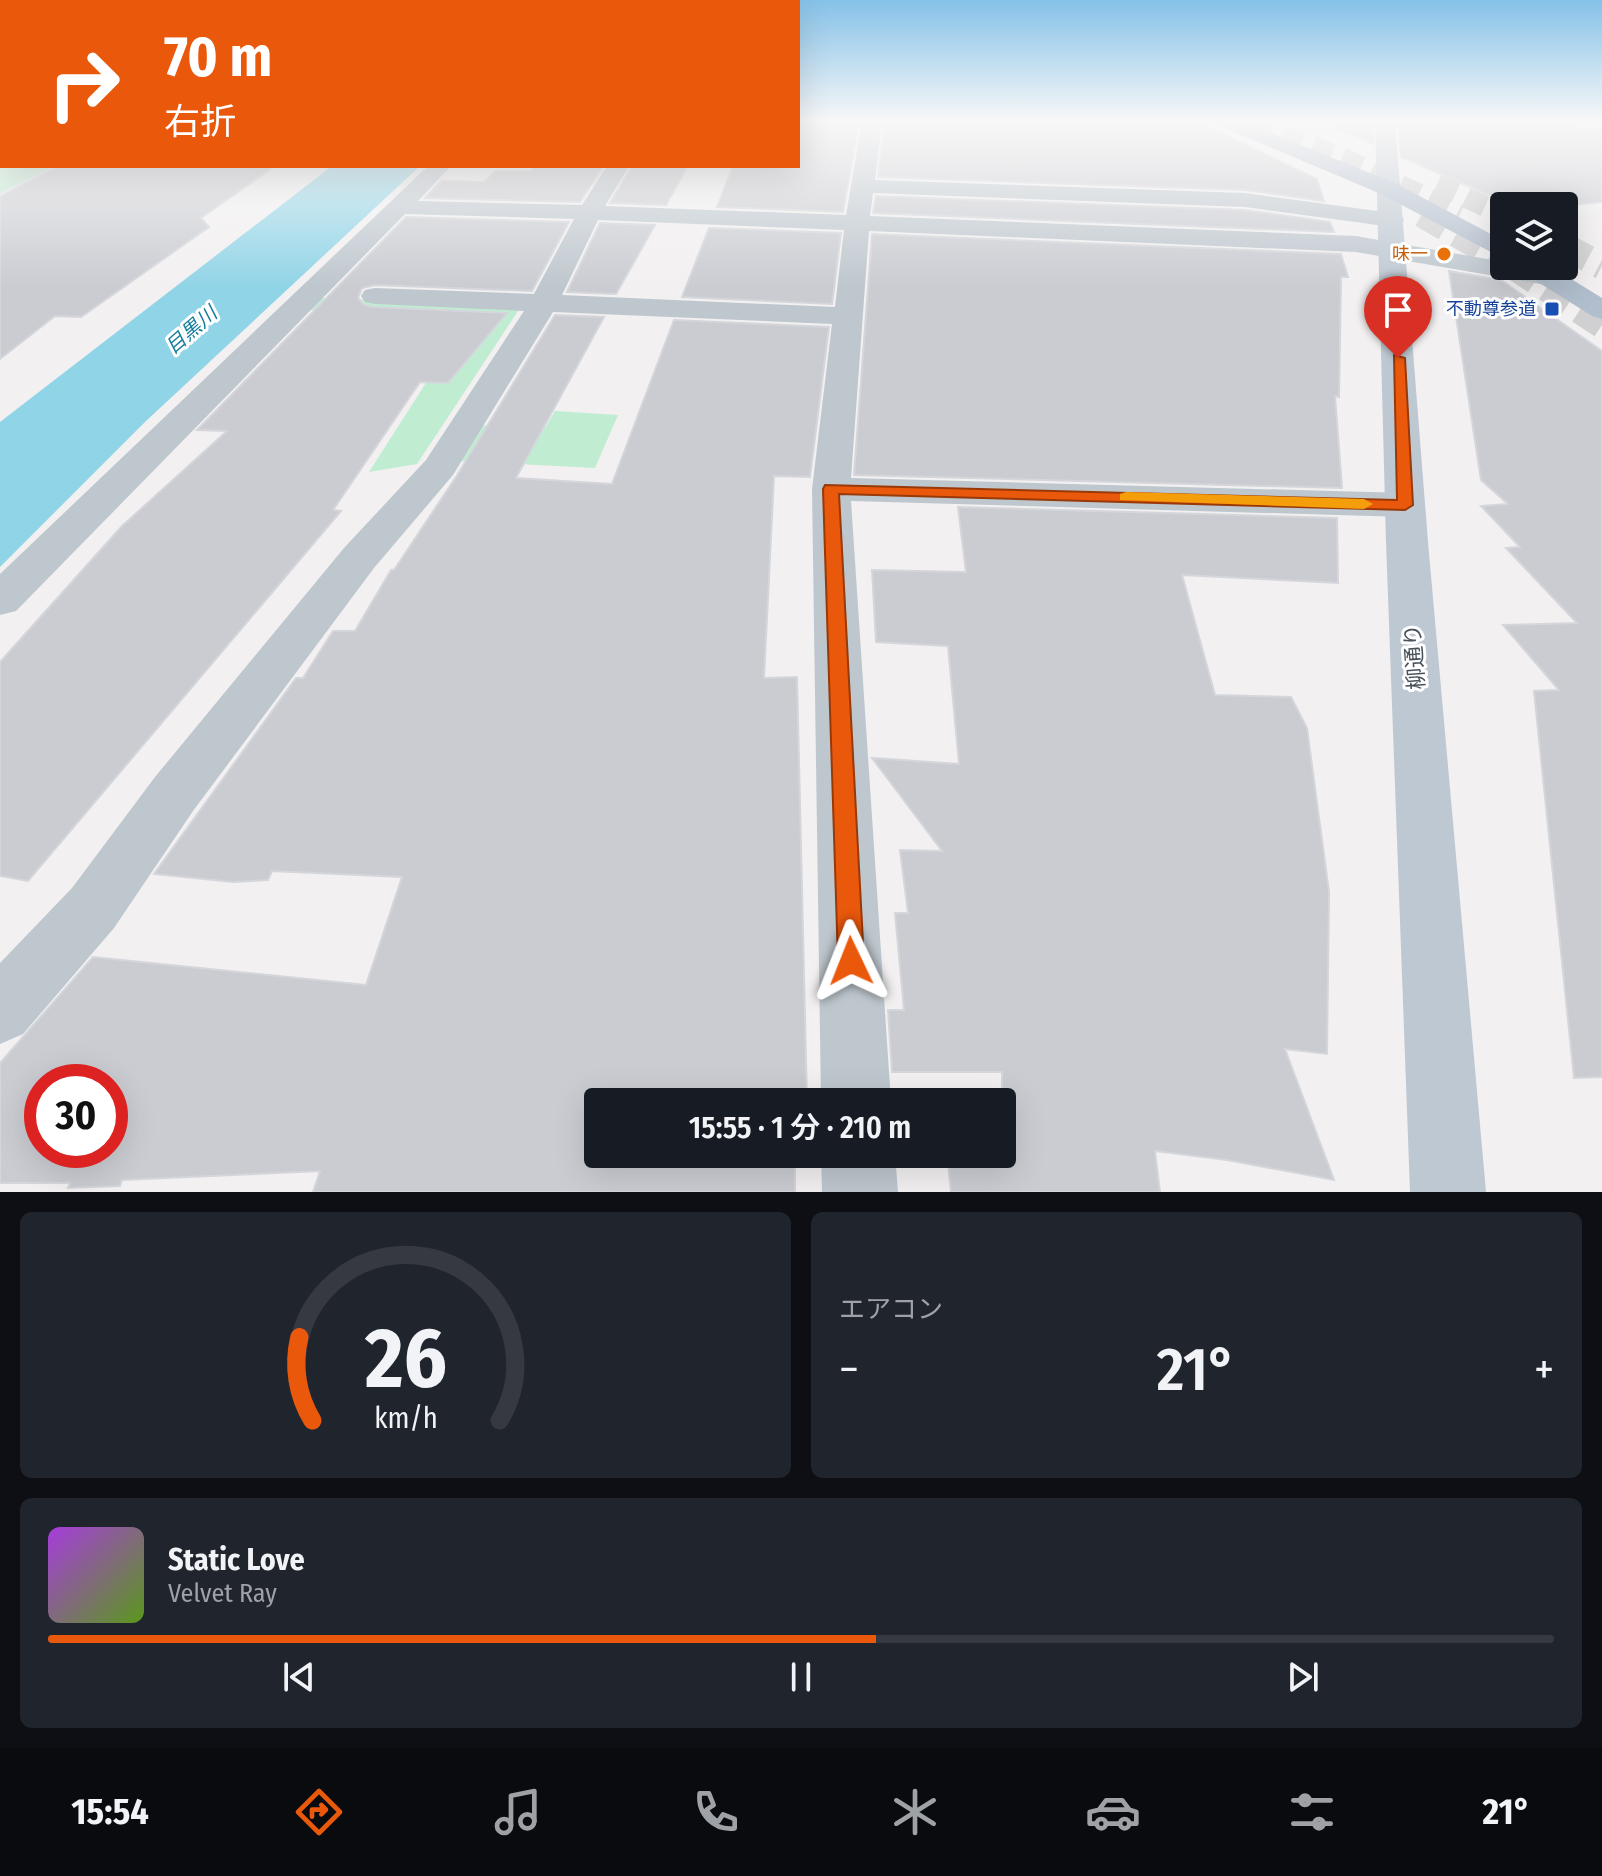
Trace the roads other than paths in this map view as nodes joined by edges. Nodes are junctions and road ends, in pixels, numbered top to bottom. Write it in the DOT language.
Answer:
graph roads {
  1 [pos="428,178"];
  2 [pos="611,178"];
  3 [pos="864,178"];
  4 [pos="1334,178"];
  5 [pos="1349,178"];
  6 [pos="1388,178"];
  7 [pos="863,186"];
  8 [pos="1443,194"];
  9 [pos="396,207"];
  10 [pos="1390,207"];
  11 [pos="589,213"];
  12 [pos="857,225"];
  13 [pos="1490,246"];
  14 [pos="1490,250"];
  15 [pos="1554,280"];
  16 [pos="375,296"];
  17 [pos="545,301"];
  18 [pos="1602,310"];
  19 [pos="848,316"];
  20 [pos="831,489"];
  21 [pos="1405,505"];
  22 [pos="0,600"];
  23 [pos="0,1011"];
  24 [pos="855,1088"];
  25 [pos="859,1168"];
  26 [pos="860,1192"];
  27 [pos="1448,1192"];
  1 -- 9 [label="street"];
  2 -- 11 [label="street"];
  3 -- 7 [label="street"];
  4 -- 10 [label="main road"];
  5 -- 10 [label="main road"];
  6 -- 10 [label="street, 柳通り"];
  7 -- 10 [label="street"];
  7 -- 12 [label="street"];
  8 -- 10 [label="main road"];
  9 -- 11 [label="street"];
  9 -- 22 [label="street"];
  10 -- 12 [label="street"];
  10 -- 13 [label="main road"];
  10 -- 14 [label="street"];
  10 -- 21 [label="street, 柳通り"];
  11 -- 12 [label="street"];
  11 -- 17 [label="street"];
  12 -- 19 [label="street"];
  15 -- 18 [label="main road"];
  16 -- 17 [label="street"];
  17 -- 19 [label="street"];
  17 -- 23 [label="street"];
  19 -- 20 [label="street"];
  20 -- 21 [label="street"];
  20 -- 24 [label="street"];
  21 -- 27 [label="street, 柳通り"];
  25 -- 26 [label="street"];
}
